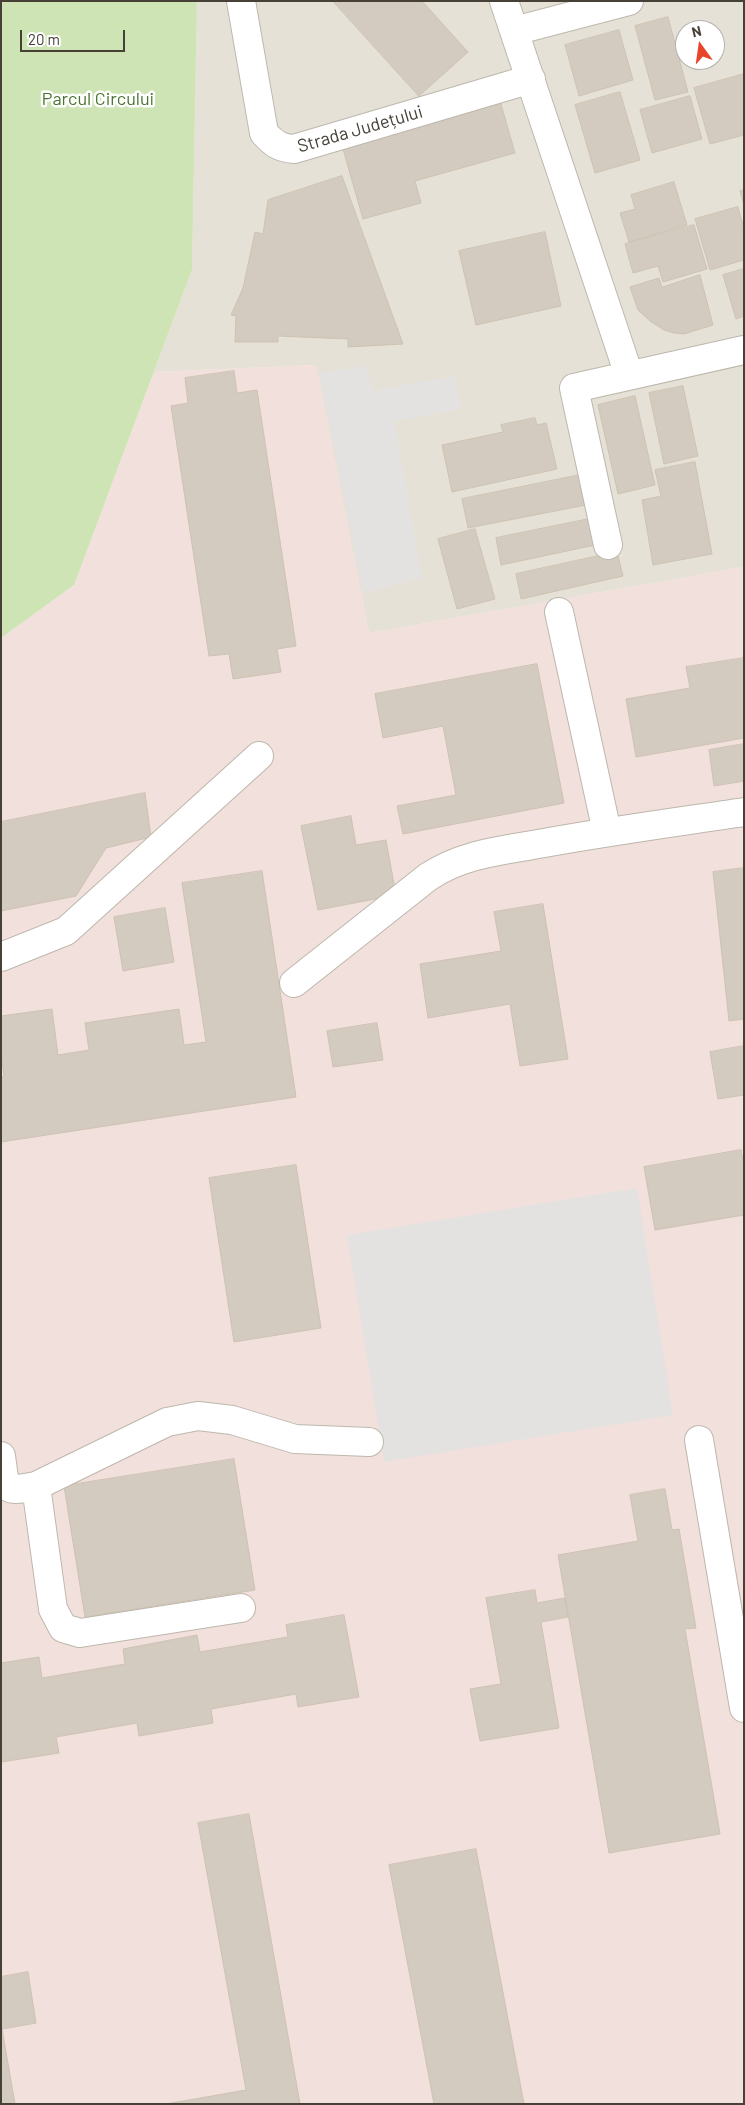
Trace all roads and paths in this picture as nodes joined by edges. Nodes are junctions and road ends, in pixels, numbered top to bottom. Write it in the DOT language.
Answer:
graph roads {
  1 [pos="241,1"];
  2 [pos="504,1"];
  3 [pos="629,1"];
  4 [pos="514,31"];
  5 [pos="531,80"];
  6 [pos="744,350"];
  7 [pos="629,375"];
  8 [pos="608,545"];
  9 [pos="559,612"];
  10 [pos="259,756"];
  11 [pos="744,812"];
  12 [pos="607,832"];
  13 [pos="1,957"];
  14 [pos="294,983"];
  15 [pos="700,1440"];
  16 [pos="369,1442"];
  17 [pos="1,1456"];
  18 [pos="36,1486"];
  19 [pos="241,1608"];
  20 [pos="744,1708"];
  1 -- 5 [label="street, Strada Județului"];
  2 -- 4 [label="street"];
  3 -- 4 [label="street"];
  4 -- 5 [label="street"];
  5 -- 7 [label="street"];
  6 -- 7 [label="street"];
  7 -- 8 [label="street"];
  9 -- 12 [label="street"];
  10 -- 13 [label="street"];
  11 -- 12 [label="street"];
  12 -- 14 [label="street"];
  15 -- 20 [label="street"];
  16 -- 18 [label="street"];
  17 -- 18 [label="street"];
  18 -- 19 [label="street"];
}
